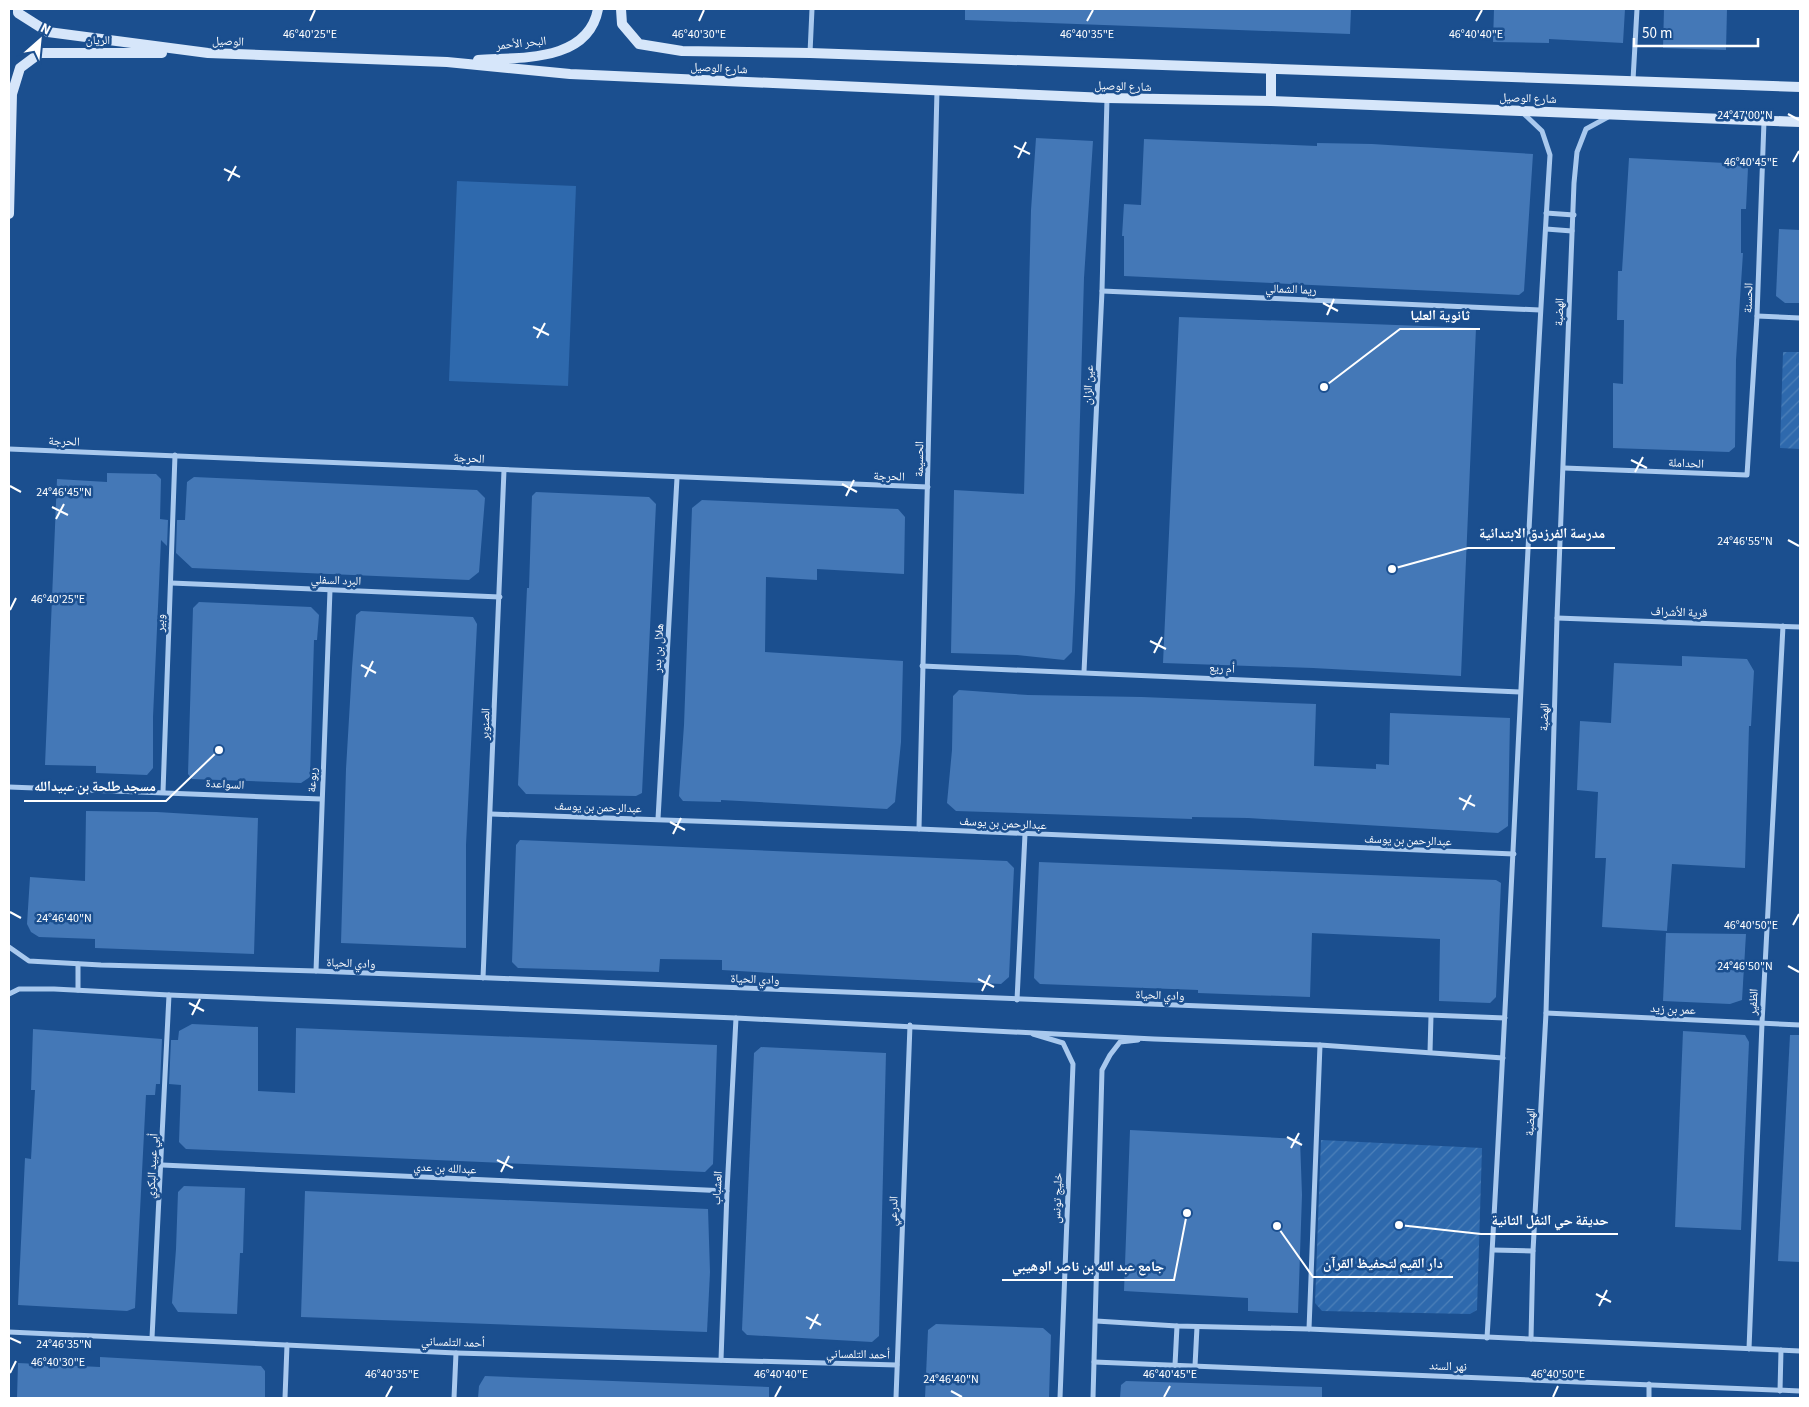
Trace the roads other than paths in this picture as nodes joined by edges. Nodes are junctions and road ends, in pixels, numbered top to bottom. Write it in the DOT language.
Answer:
graph roads {
  1 [pos="18,9"];
  2 [pos="598,9"];
  3 [pos="621,9"];
  4 [pos="812,9"];
  5 [pos="1637,9"];
  6 [pos="208,53"];
  7 [pos="810,53"];
  8 [pos="447,62"];
  9 [pos="1271,69"];
  10 [pos="1633,80"];
  11 [pos="1800,87"];
  12 [pos="937,90"];
  13 [pos="1107,98"];
  14 [pos="1271,101"];
  15 [pos="1520,110"];
  16 [pos="1614,114"];
  17 [pos="1764,120"];
  18 [pos="1800,122"];
  19 [pos="1546,213"];
  20 [pos="9,214"];
  21 [pos="1574,215"];
  22 [pos="1546,230"];
  23 [pos="1572,232"];
  24 [pos="1102,291"];
  25 [pos="1540,310"];
  26 [pos="1757,316"];
  27 [pos="1800,318"];
  28 [pos="9,448"];
  29 [pos="175,455"];
  30 [pos="1564,468"];
  31 [pos="504,470"];
  32 [pos="1747,475"];
  33 [pos="677,478"];
  34 [pos="928,487"];
  35 [pos="171,583"];
  36 [pos="330,590"];
  37 [pos="500,596"];
  38 [pos="1557,618"];
  39 [pos="1783,626"];
  40 [pos="1800,627"];
  41 [pos="922,666"];
  42 [pos="1084,672"];
  43 [pos="1520,692"];
  44 [pos="9,787"];
  45 [pos="163,792"];
  46 [pos="321,799"];
  47 [pos="491,814"];
  48 [pos="658,819"];
  49 [pos="919,828"];
  50 [pos="1025,834"];
  51 [pos="1514,854"];
  52 [pos="9,947"];
  53 [pos="78,964"];
  54 [pos="316,971"];
  55 [pos="483,978"];
  56 [pos="78,990"];
  57 [pos="9,994"];
  58 [pos="169,995"];
  59 [pos="1017,1000"];
  60 [pos="1546,1013"];
  61 [pos="1431,1016"];
  62 [pos="736,1018"];
  63 [pos="1505,1018"];
  64 [pos="1762,1023"];
  65 [pos="910,1025"];
  66 [pos="1800,1025"];
  67 [pos="1023,1031"];
  68 [pos="1154,1039"];
  69 [pos="1320,1045"];
  70 [pos="1430,1052"];
  71 [pos="1503,1058"];
  72 [pos="162,1165"];
  73 [pos="727,1191"];
  74 [pos="1492,1250"];
  75 [pos="1533,1251"];
  76 [pos="1096,1321"];
  77 [pos="1177,1326"];
  78 [pos="1197,1327"];
  79 [pos="1309,1329"];
  80 [pos="9,1332"];
  81 [pos="152,1338"];
  82 [pos="1487,1338"];
  83 [pos="1531,1339"];
  84 [pos="286,1345"];
  85 [pos="1749,1349"];
  86 [pos="1781,1350"];
  87 [pos="1800,1351"];
  88 [pos="456,1353"];
  89 [pos="721,1360"];
  90 [pos="1094,1362"];
  91 [pos="897,1365"];
  92 [pos="1175,1365"];
  93 [pos="1195,1366"];
  94 [pos="1650,1384"];
  95 [pos="1780,1391"];
  96 [pos="1800,1392"];
  97 [pos="285,1398"];
  98 [pos="454,1398"];
  99 [pos="896,1398"];
  100 [pos="1060,1398"];
  101 [pos="1094,1398"];
  102 [pos="1649,1398"];
  1 -- 6 [label="street, الوصيل"];
  2 -- 8 [label="street, البحر الأحمر"];
  3 -- 7 [label="street, شارع الوصيل"];
  4 -- 7 [label="street"];
  5 -- 10 [label="street"];
  6 -- 8 [label="street, الوصيل"];
  6 -- 20 [label="street, الريان"];
  7 -- 9 [label="street, شارع الوصيل"];
  8 -- 12 [label="street, شارع الوصيل"];
  9 -- 10 [label="street, شارع الوصيل"];
  9 -- 14 [label="street"];
  10 -- 11 [label="street, شارع الوصيل"];
  12 -- 13 [label="street, شارع الوصيل"];
  12 -- 34 [label="street, الحسيمة"];
  13 -- 14 [label="street, شارع الوصيل"];
  13 -- 24 [label="street, عين الزان"];
  14 -- 15 [label="street, شارع الوصيل"];
  15 -- 16 [label="street, شارع الوصيل"];
  15 -- 19 [label="street, الهضبة"];
  16 -- 17 [label="street, شارع الوصيل"];
  16 -- 21 [label="street, الهضبة"];
  17 -- 18 [label="street, شارع الوصيل"];
  17 -- 26 [label="street, الحسنة"];
  19 -- 21 [label="street"];
  19 -- 22 [label="street, الهضبة"];
  21 -- 23 [label="street, الهضبة"];
  22 -- 23 [label="street"];
  22 -- 25 [label="street, الهضبة"];
  23 -- 30 [label="street, الهضبة"];
  24 -- 25 [label="street, ريما الشمالي"];
  24 -- 42 [label="street, عين الزان"];
  25 -- 43 [label="street, الهضبة"];
  26 -- 27 [label="street"];
  26 -- 32 [label="street, الحسنة"];
  28 -- 29 [label="street, الحرجة"];
  29 -- 31 [label="street, الحرجة"];
  29 -- 35 [label="street, وبير"];
  30 -- 32 [label="street, الحداملة"];
  30 -- 38 [label="street, الهضبة"];
  31 -- 33 [label="street, الحرجة"];
  31 -- 37 [label="street, الصنوبر"];
  33 -- 34 [label="street, الحرجة"];
  33 -- 48 [label="street, هلال بن بدر"];
  34 -- 41 [label="street, الحسيمة"];
  35 -- 36 [label="street, البرد السفلي"];
  35 -- 45 [label="street, وبير"];
  36 -- 37 [label="street, البرد السفلي"];
  36 -- 46 [label="street, ربوعة"];
  37 -- 47 [label="street, الصنوبر"];
  38 -- 39 [label="street, قرية الأشراف"];
  38 -- 60 [label="street, الهضبة"];
  39 -- 40 [label="street, قرية الأشراف"];
  39 -- 64 [label="street, الظفير"];
  41 -- 42 [label="street, أم ريع"];
  41 -- 49 [label="street, الحسيمة"];
  42 -- 43 [label="street, أم ريع"];
  43 -- 51 [label="street, الهضبة"];
  44 -- 45 [label="street, السواعدة"];
  45 -- 46 [label="street, السواعدة"];
  46 -- 54 [label="street, ربوعة"];
  47 -- 48 [label="street, عبدالرحمن بن يوسف"];
  47 -- 55 [label="street, الصنوبر"];
  48 -- 49 [label="street, عبدالرحمن بن يوسف"];
  49 -- 50 [label="street, عبدالرحمن بن يوسف"];
  50 -- 51 [label="street, عبدالرحمن بن يوسف"];
  50 -- 59 [label="street"];
  51 -- 63 [label="street, الهضبة"];
  52 -- 53 [label="street, وادي الحياة"];
  53 -- 54 [label="street, وادي الحياة"];
  53 -- 56 [label="street"];
  54 -- 55 [label="street, وادي الحياة"];
  55 -- 59 [label="street, وادي الحياة"];
  56 -- 57 [label="street"];
  56 -- 58 [label="street"];
  58 -- 62 [label="street"];
  58 -- 72 [label="street, أبي عبيد البكري"];
  59 -- 61 [label="street, وادي الحياة"];
  60 -- 64 [label="street, عمر بن زيد"];
  60 -- 75 [label="street, الهضبة"];
  61 -- 63 [label="street, وادي الحياة"];
  61 -- 70 [label="street"];
  62 -- 65 [label="street"];
  62 -- 73 [label="street, العشباب"];
  63 -- 71 [label="street, الهضبة"];
  64 -- 66 [label="street, عمر بن زيد"];
  64 -- 85 [label="street, الظفير"];
  65 -- 67 [label="street"];
  65 -- 91 [label="street, الدرعي"];
  67 -- 68 [label="street"];
  67 -- 100 [label="street, خليج تونس"];
  68 -- 69 [label="street"];
  68 -- 76 [label="street"];
  69 -- 70 [label="street"];
  69 -- 79 [label="street"];
  70 -- 71 [label="street"];
  71 -- 74 [label="street, الهضبة"];
  72 -- 73 [label="street, عبدالله بن عدي"];
  72 -- 81 [label="street, أبي عبيد البكري"];
  73 -- 89 [label="street, العشباب"];
  74 -- 75 [label="street"];
  74 -- 82 [label="street, الهضبة"];
  75 -- 83 [label="street, الهضبة"];
  76 -- 77 [label="street"];
  76 -- 90 [label="street"];
  77 -- 78 [label="street"];
  77 -- 92 [label="street"];
  78 -- 79 [label="street"];
  78 -- 93 [label="street"];
  79 -- 82 [label="street"];
  80 -- 81 [label="street, أحمد التلمساني"];
  81 -- 84 [label="street, أحمد التلمساني"];
  82 -- 83 [label="street"];
  83 -- 85 [label="street"];
  84 -- 88 [label="street, أحمد التلمساني"];
  84 -- 97 [label="street"];
  85 -- 86 [label="street"];
  86 -- 87 [label="street"];
  86 -- 95 [label="street"];
  88 -- 89 [label="street, أحمد التلمساني"];
  88 -- 98 [label="street"];
  89 -- 91 [label="street, أحمد التلمساني"];
  90 -- 92 [label="street, نهر السند"];
  90 -- 101 [label="street"];
  91 -- 99 [label="street, الدرعي"];
  92 -- 93 [label="street, نهر السند"];
  93 -- 94 [label="street, نهر السند"];
  94 -- 95 [label="street, نهر السند"];
  94 -- 102 [label="street"];
  95 -- 96 [label="street, نهر السند"];
}
